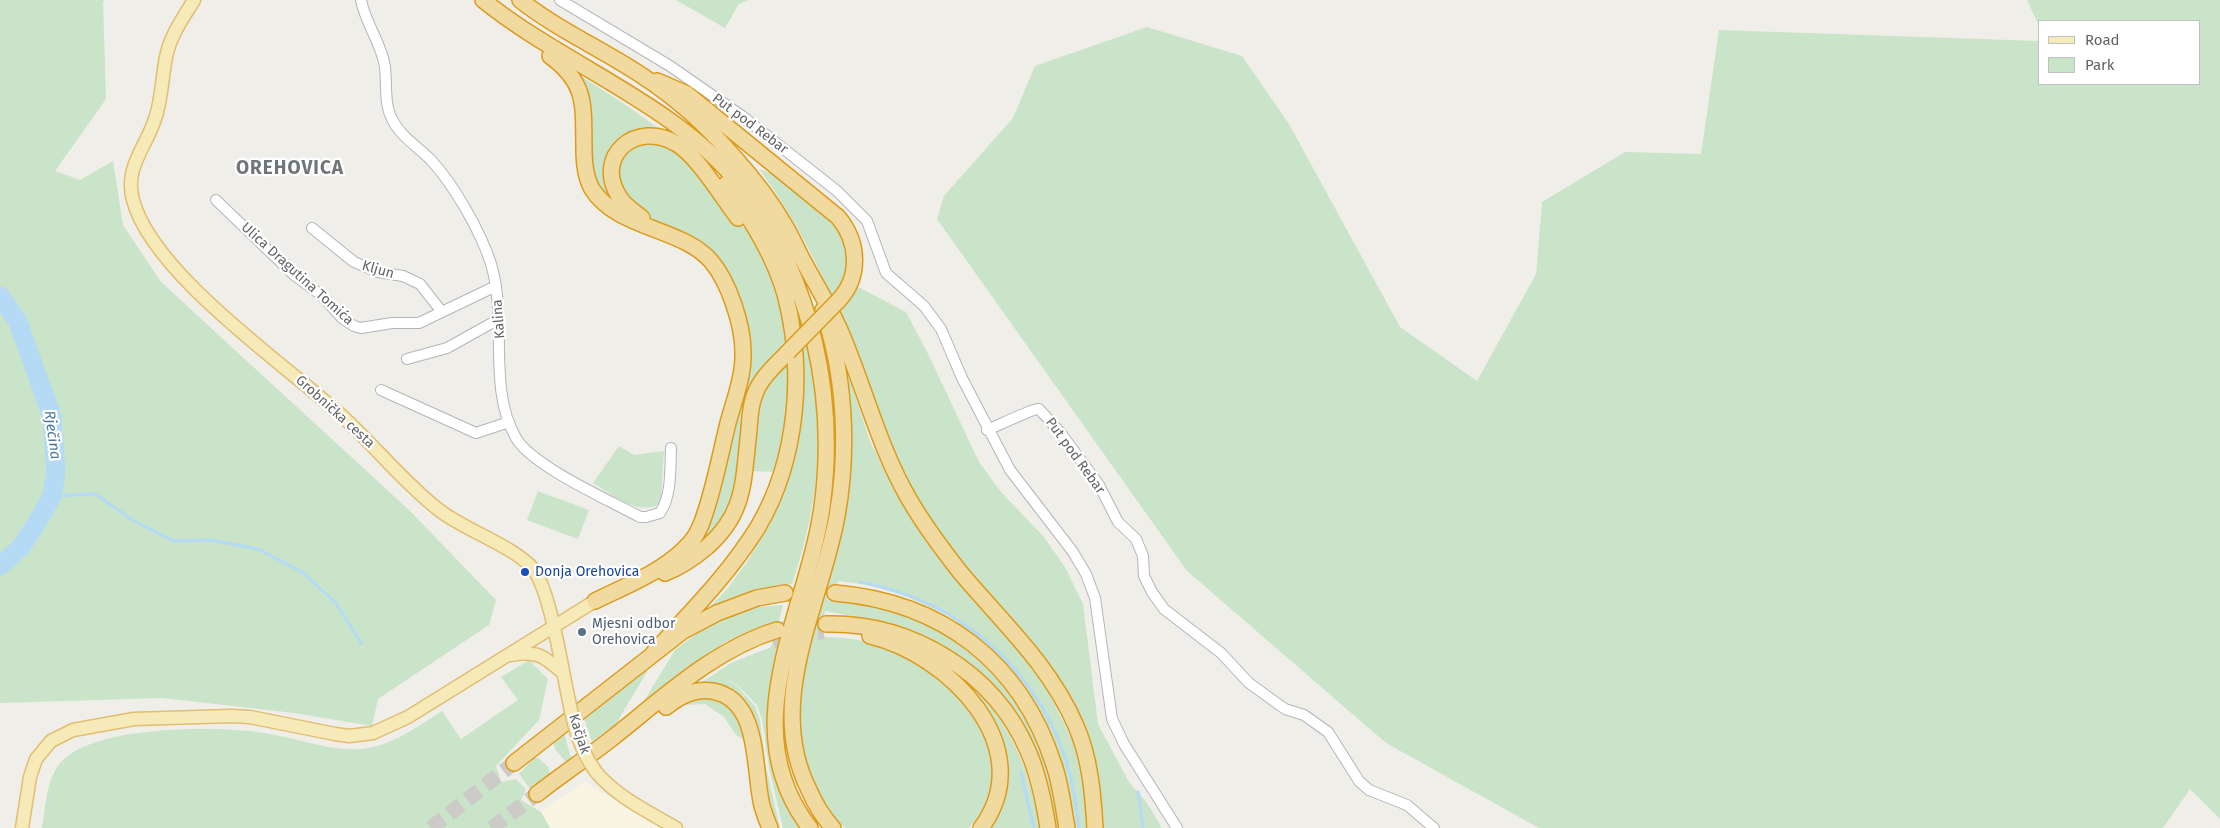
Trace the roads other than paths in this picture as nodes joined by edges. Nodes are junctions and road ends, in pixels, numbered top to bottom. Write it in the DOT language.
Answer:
graph roads {
  1 [pos="194,0"];
  2 [pos="361,0"];
  3 [pos="483,0"];
  4 [pos="520,0"];
  5 [pos="560,0"];
  6 [pos="518,26"];
  7 [pos="643,76"];
  8 [pos="671,124"];
  9 [pos="216,200"];
  10 [pos="312,228"];
  11 [pos="657,230"];
  12 [pos="759,236"];
  13 [pos="804,262"];
  14 [pos="496,286"];
  15 [pos="442,312"];
  16 [pos="500,319"];
  17 [pos="407,359"];
  18 [pos="381,390"];
  19 [pos="509,422"];
  20 [pos="988,430"];
  21 [pos="671,448"];
  22 [pos="635,581"];
  23 [pos="785,593"];
  24 [pos="835,593"];
  25 [pos="595,601"];
  26 [pos="552,626"];
  27 [pos="775,635"];
  28 [pos="654,652"];
  29 [pos="506,656"];
  30 [pos="563,673"];
  31 [pos="597,750"];
  32 [pos="514,763"];
  33 [pos="537,794"];
  34 [pos="22,828"];
  35 [pos="676,828"];
  36 [pos="770,828"];
  37 [pos="810,828"];
  38 [pos="833,828"];
  39 [pos="982,828"];
  40 [pos="1048,828"];
  41 [pos="1067,828"];
  42 [pos="1095,828"];
  43 [pos="1178,828"];
  44 [pos="1434,828"];
  1 -- 26 [label="main road, Grobnička cesta"];
  2 -- 14 [label="street, Kalina"];
  3 -- 6 [label="highway"];
  4 -- 7 [label="highway"];
  5 -- 20 [label="street, Put pod Rebar"];
  6 -- 8 [label="highway"];
  6 -- 11 [label="highway"];
  7 -- 13 [label="highway"];
  7 -- 22 [label="highway, bridge"];
  8 -- 12 [label="highway"];
  8 -- 37 [label="highway"];
  9 -- 15 [label="street, Ulica Dragutina Tomića"];
  10 -- 15 [label="street, Kljun"];
  11 -- 12 [label="highway"];
  11 -- 22 [label="highway"];
  12 -- 28 [label="highway"];
  13 -- 38 [label="highway"];
  13 -- 42 [label="highway"];
  14 -- 15 [label="street, Ulica Dragutina Tomića"];
  14 -- 16 [label="street, Kalina"];
  16 -- 17 [label="street"];
  16 -- 19 [label="street, Kalina"];
  18 -- 19 [label="street"];
  19 -- 21 [label="street, Kalina"];
  20 -- 43 [label="street"];
  20 -- 44 [label="street, Put pod Rebar"];
  22 -- 25 [label="highway"];
  23 -- 28 [label="highway"];
  24 -- 41 [label="highway"];
  25 -- 26 [label="main road"];
  26 -- 29 [label="main road"];
  26 -- 30 [label="main road, Kačjak"];
  27 -- 31 [label="highway"];
  28 -- 32 [label="highway"];
  29 -- 30 [label="main road"];
  29 -- 34 [label="main road"];
  30 -- 35 [label="main road, Kačjak, bridge"];
  31 -- 33 [label="highway"];
  31 -- 36 [label="highway"];
  39 -- 40 [label="highway"];
}
